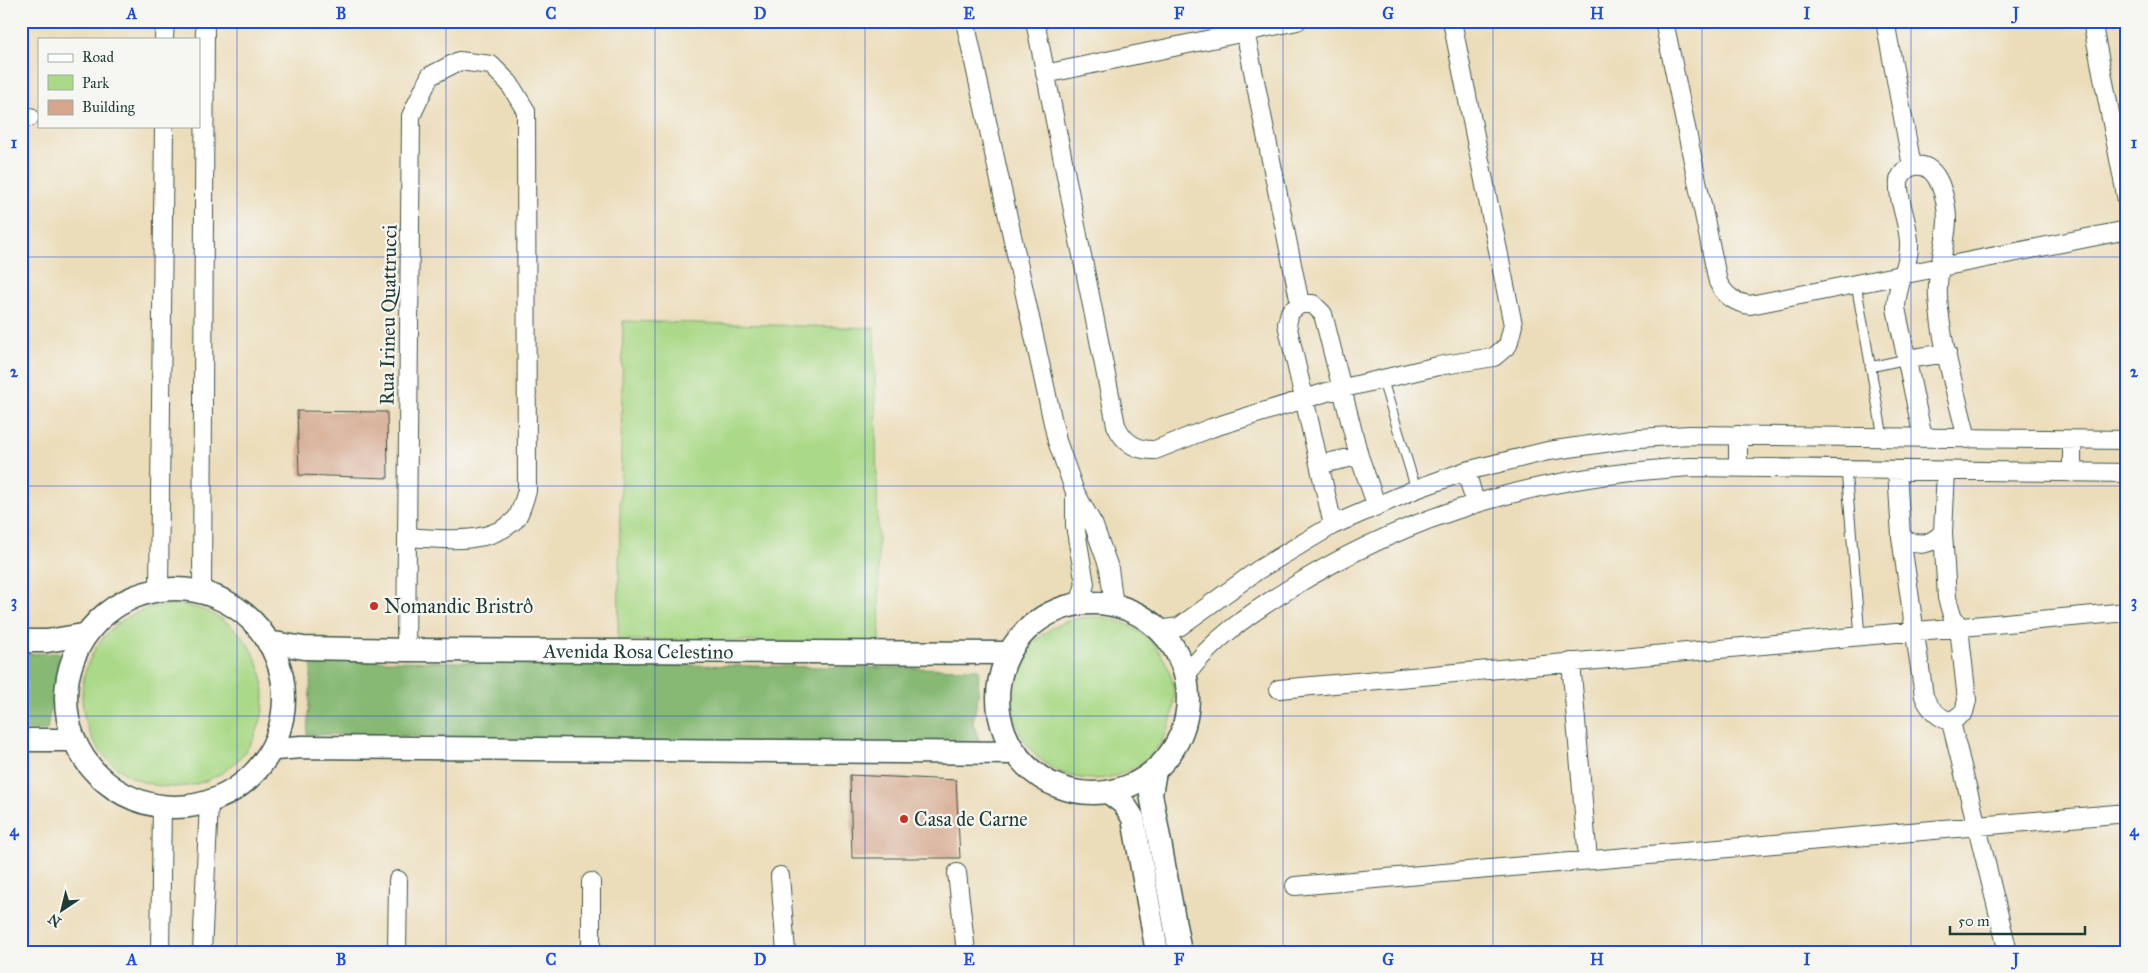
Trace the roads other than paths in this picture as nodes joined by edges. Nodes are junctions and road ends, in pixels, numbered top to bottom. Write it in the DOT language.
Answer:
graph roads {
  1 [pos="165,21"];
  2 [pos="205,21"];
  3 [pos="965,21"];
  4 [pos="1035,21"];
  5 [pos="1297,21"];
  6 [pos="1452,21"];
  7 [pos="1664,21"];
  8 [pos="1886,21"];
  9 [pos="2092,21"];
  10 [pos="1244,27"];
  11 [pos="164,38"];
  12 [pos="1045,74"];
  13 [pos="164,128"];
  14 [pos="1912,166"];
  15 [pos="2127,200"];
  16 [pos="2127,230"];
  17 [pos="1939,267"];
  18 [pos="1901,275"];
  19 [pos="1856,284"];
  20 [pos="1300,304"];
  21 [pos="1946,353"];
  22 [pos="1907,359"];
  23 [pos="1870,366"];
  24 [pos="1382,378"];
  25 [pos="1342,388"];
  26 [pos="1303,399"];
  27 [pos="1738,435"];
  28 [pos="1883,437"];
  29 [pos="1923,438"];
  30 [pos="1967,439"];
  31 [pos="2127,440"];
  32 [pos="2072,441"];
  33 [pos="1359,456"];
  34 [pos="1321,464"];
  35 [pos="1738,467"];
  36 [pos="1846,469"];
  37 [pos="1897,470"];
  38 [pos="1466,471"];
  39 [pos="1946,471"];
  40 [pos="2072,473"];
  41 [pos="2127,473"];
  42 [pos="1416,488"];
  43 [pos="1075,492"];
  44 [pos="1475,502"];
  45 [pos="1376,504"];
  46 [pos="1333,525"];
  47 [pos="1943,532"];
  48 [pos="1901,536"];
  49 [pos="407,538"];
  50 [pos="159,589"];
  51 [pos="202,591"];
  52 [pos="1079,604"];
  53 [pos="1114,606"];
  54 [pos="2127,612"];
  55 [pos="1959,627"];
  56 [pos="1159,630"];
  57 [pos="1914,631"];
  58 [pos="83,634"];
  59 [pos="1860,636"];
  60 [pos="21,641"];
  61 [pos="268,642"];
  62 [pos="406,650"];
  63 [pos="1009,653"];
  64 [pos="1570,662"];
  65 [pos="1186,675"];
  66 [pos="1279,689"];
  67 [pos="1951,722"];
  68 [pos="21,740"];
  69 [pos="73,740"];
  70 [pos="275,749"];
  71 [pos="1016,753"];
  72 [pos="1156,771"];
  73 [pos="1108,792"];
  74 [pos="208,803"];
  75 [pos="162,806"];
  76 [pos="2127,813"];
  77 [pos="1977,826"];
  78 [pos="1588,860"];
  79 [pos="957,873"];
  80 [pos="780,876"];
  81 [pos="398,880"];
  82 [pos="591,882"];
  83 [pos="1295,886"];
  84 [pos="160,952"];
  85 [pos="202,952"];
  86 [pos="397,952"];
  87 [pos="591,952"];
  88 [pos="786,952"];
  89 [pos="966,952"];
  90 [pos="1157,952"];
  91 [pos="1180,952"];
  92 [pos="2008,952"];
  1 -- 11 [label="street"];
  2 -- 51 [label="street"];
  3 -- 43 [label="street"];
  4 -- 12 [label="street"];
  5 -- 10 [label="street"];
  6 -- 24 [label="street"];
  7 -- 19 [label="street"];
  8 -- 14 [label="street"];
  9 -- 15 [label="street"];
  10 -- 12 [label="street"];
  10 -- 20 [label="street"];
  12 -- 26 [label="street"];
  13 -- 50 [label="street"];
  14 -- 17 [label="street"];
  14 -- 18 [label="street"];
  16 -- 17 [label="street"];
  17 -- 18 [label="street"];
  17 -- 21 [label="street"];
  18 -- 19 [label="street"];
  18 -- 22 [label="street"];
  19 -- 23 [label="lane"];
  20 -- 25 [label="street"];
  20 -- 26 [label="street"];
  21 -- 22 [label="street"];
  21 -- 30 [label="street"];
  22 -- 23 [label="lane"];
  22 -- 29 [label="street"];
  23 -- 28 [label="lane"];
  24 -- 25 [label="street"];
  24 -- 42 [label="lane"];
  25 -- 26 [label="street"];
  25 -- 33 [label="street"];
  26 -- 34 [label="street"];
  27 -- 28 [label="street"];
  27 -- 35 [label="street"];
  27 -- 38 [label="street"];
  28 -- 29 [label="street"];
  29 -- 30 [label="street"];
  30 -- 32 [label="street"];
  31 -- 32 [label="street"];
  32 -- 40 [label="street"];
  33 -- 34 [label="street"];
  33 -- 45 [label="street"];
  34 -- 46 [label="street"];
  35 -- 36 [label="street"];
  35 -- 44 [label="street"];
  36 -- 37 [label="street"];
  36 -- 59 [label="lane"];
  37 -- 39 [label="street"];
  37 -- 48 [label="street"];
  38 -- 42 [label="street"];
  38 -- 44 [label="street"];
  39 -- 40 [label="street"];
  39 -- 47 [label="street"];
  40 -- 41 [label="street"];
  42 -- 45 [label="street"];
  43 -- 52 [label="street"];
  43 -- 53 [label="street"];
  44 -- 65 [label="street"];
  45 -- 46 [label="street"];
  46 -- 56 [label="street"];
  47 -- 48 [label="street"];
  47 -- 55 [label="street"];
  48 -- 57 [label="street"];
  49 -- 49 [label="street, Rua Irineu Quattrucci"];
  49 -- 62 [label="street, Rua Irineu Quattrucci"];
  50 -- 51 [label="street"];
  50 -- 58 [label="street"];
  51 -- 61 [label="street"];
  52 -- 53 [label="street"];
  52 -- 63 [label="street"];
  53 -- 56 [label="street"];
  54 -- 55 [label="street"];
  55 -- 57 [label="street"];
  55 -- 67 [label="street"];
  56 -- 65 [label="street"];
  57 -- 59 [label="street"];
  57 -- 67 [label="street"];
  58 -- 60 [label="street"];
  58 -- 69 [label="street"];
  59 -- 64 [label="street"];
  61 -- 62 [label="street, Avenida Rosa Celestino"];
  61 -- 70 [label="street"];
  62 -- 63 [label="street, Avenida Rosa Celestino"];
  63 -- 71 [label="street"];
  64 -- 66 [label="street"];
  64 -- 78 [label="street"];
  65 -- 72 [label="street"];
  67 -- 77 [label="street"];
  68 -- 69 [label="street"];
  69 -- 75 [label="street"];
  70 -- 71 [label="street"];
  70 -- 74 [label="street"];
  71 -- 73 [label="street"];
  72 -- 73 [label="street"];
  72 -- 91 [label="street"];
  73 -- 90 [label="street"];
  74 -- 75 [label="street"];
  74 -- 85 [label="street"];
  75 -- 84 [label="street"];
  76 -- 77 [label="street"];
  77 -- 78 [label="street"];
  77 -- 92 [label="street"];
  78 -- 83 [label="street"];
  79 -- 89 [label="street"];
  80 -- 88 [label="street"];
  81 -- 86 [label="street"];
  82 -- 87 [label="street"];
}
